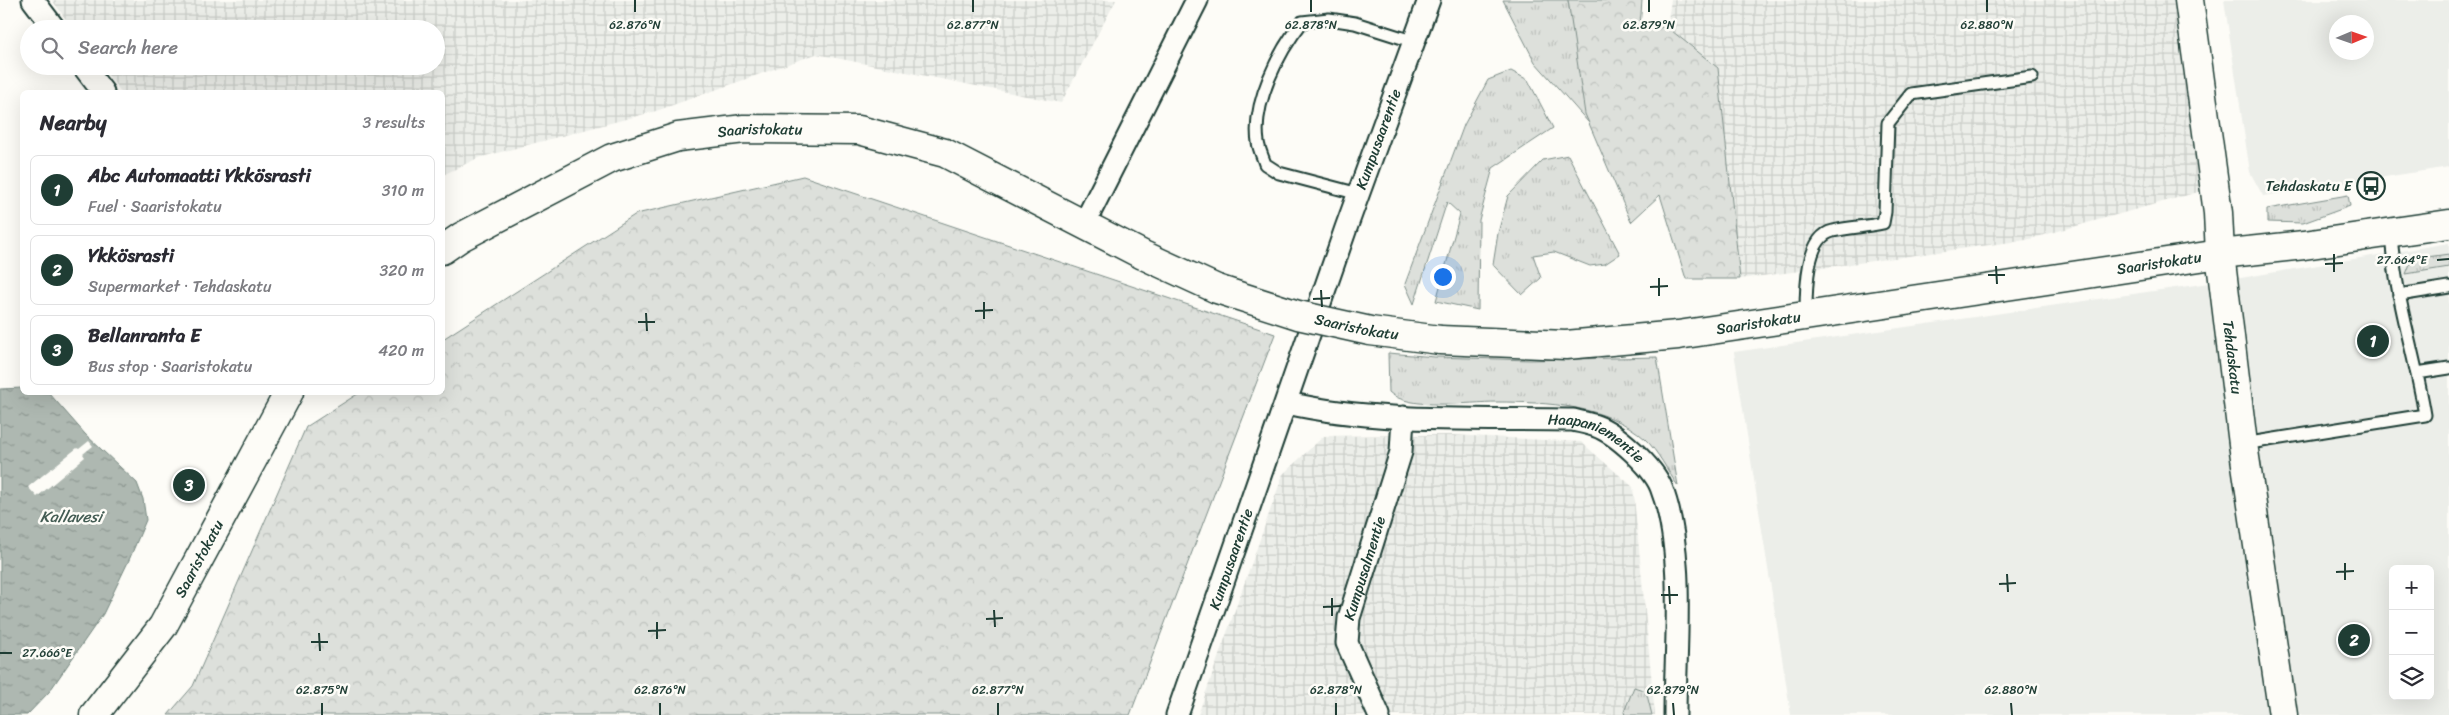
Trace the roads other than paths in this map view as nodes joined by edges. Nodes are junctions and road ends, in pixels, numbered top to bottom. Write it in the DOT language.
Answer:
graph roads {
  1 [pos="33,0"];
  2 [pos="1197,0"];
  3 [pos="1429,0"];
  4 [pos="2189,0"];
  5 [pos="48,20"];
  6 [pos="1415,42"];
  7 [pos="90,75"];
  8 [pos="2032,77"];
  9 [pos="101,90"];
  10 [pos="1359,194"];
  11 [pos="1084,224"];
  12 [pos="2449,224"];
  13 [pos="2392,232"];
  14 [pos="445,248"];
  15 [pos="2220,254"];
  16 [pos="2449,287"];
  17 [pos="2399,295"];
  18 [pos="1806,316"];
  19 [pos="2449,368"];
  20 [pos="2417,373"];
  21 [pos="287,395"];
  22 [pos="1286,403"];
  23 [pos="1403,416"];
  24 [pos="2243,444"];
  25 [pos="94,715"];
  26 [pos="1177,715"];
  27 [pos="1379,715"];
  28 [pos="1675,715"];
  29 [pos="2283,715"];
  1 -- 5 [label="street"];
  2 -- 11 [label="street"];
  3 -- 6 [label="street, Kumpusaarentie"];
  4 -- 15 [label="main road, Tehdaskatu"];
  6 -- 10 [label="street, Kumpusaarentie"];
  6 -- 10 [label="lane"];
  7 -- 9 [label="street"];
  8 -- 18 [label="lane"];
  10 -- 22 [label="street, Kumpusaarentie"];
  11 -- 14 [label="main road, Saaristokatu"];
  11 -- 18 [label="main road, Saaristokatu, bridge"];
  12 -- 13 [label="main road, Saaristokatu"];
  13 -- 15 [label="main road, Saaristokatu"];
  13 -- 17 [label="lane"];
  15 -- 18 [label="main road, Saaristokatu"];
  15 -- 24 [label="main road, Tehdaskatu"];
  16 -- 17 [label="lane"];
  17 -- 20 [label="lane"];
  19 -- 20 [label="lane"];
  20 -- 24 [label="lane"];
  21 -- 25 [label="main road, Saaristokatu"];
  22 -- 23 [label="street, Haapaniementie"];
  22 -- 26 [label="street, Kumpusaarentie"];
  23 -- 27 [label="street, Kumpusalmentie"];
  23 -- 28 [label="street, Haapaniementie"];
  24 -- 29 [label="main road, Tehdaskatu"];
}
